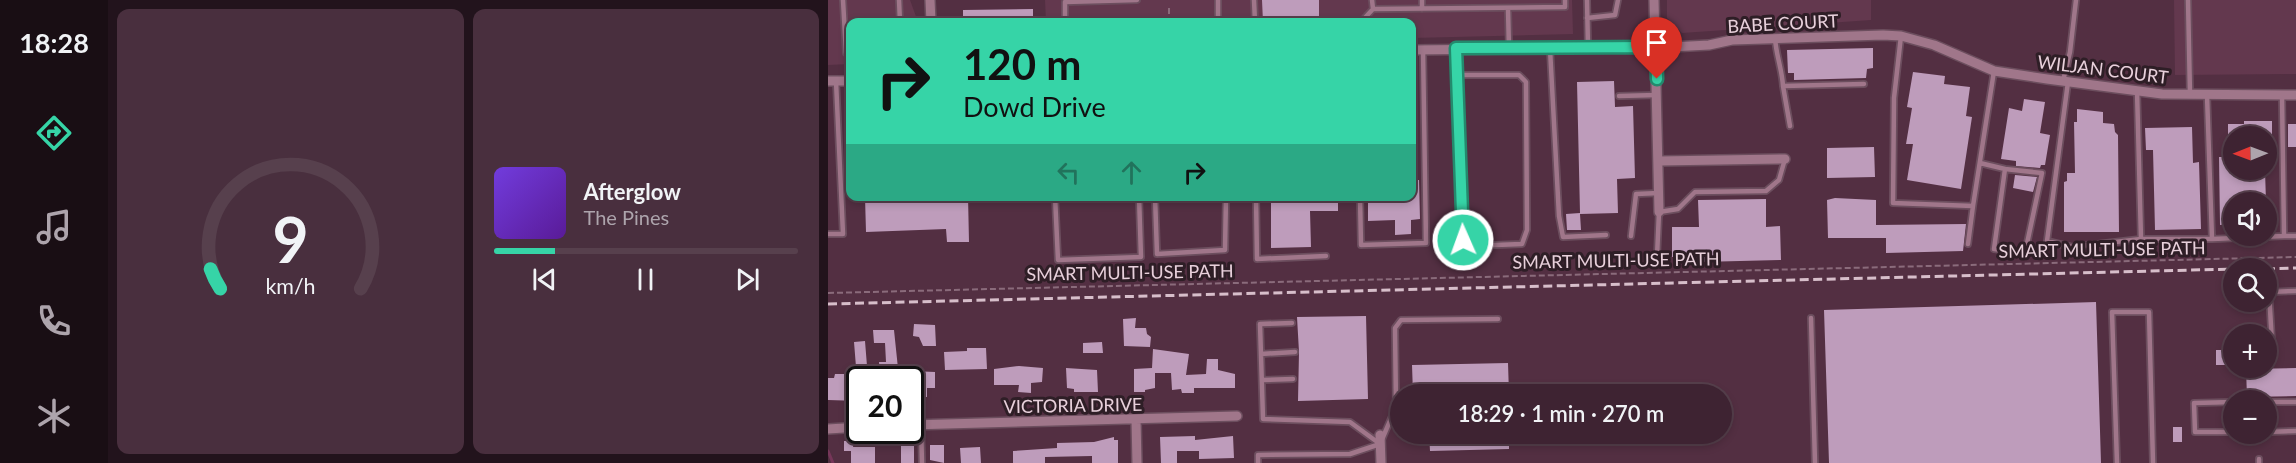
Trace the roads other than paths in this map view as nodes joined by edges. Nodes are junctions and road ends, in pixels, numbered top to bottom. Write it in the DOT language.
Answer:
graph roads {
  1 [pos="843,0"];
  2 [pos="899,0"];
  3 [pos="930,0"];
  4 [pos="1137,0"];
  5 [pos="1218,0"];
  6 [pos="1254,0"];
  7 [pos="1372,0"];
  8 [pos="1422,0"];
  9 [pos="1503,0"];
  10 [pos="1565,0"];
  11 [pos="1587,0"];
  12 [pos="1618,0"];
  13 [pos="1654,0"];
  14 [pos="2076,0"];
  15 [pos="2188,0"];
  16 [pos="1373,9"];
  17 [pos="1422,9"];
  18 [pos="1506,9"];
  19 [pos="900,18"];
  20 [pos="931,18"];
  21 [pos="1065,18"];
  22 [pos="1218,18"];
  23 [pos="1255,18"];
  24 [pos="1365,18"];
  25 [pos="1587,18"];
  26 [pos="1901,36"];
  27 [pos="1775,38"];
  28 [pos="1912,39"];
  29 [pos="1588,47"];
  30 [pos="1656,47"];
  31 [pos="1456,48"];
  32 [pos="1551,48"];
  33 [pos="1423,49"];
  34 [pos="1509,49"];
  35 [pos="1416,50"];
  36 [pos="846,53"];
  37 [pos="1994,71"];
  38 [pos="1457,75"];
  39 [pos="832,81"];
  40 [pos="2066,81"];
  41 [pos="1864,84"];
  42 [pos="1783,86"];
  43 [pos="2137,90"];
  44 [pos="2190,94"];
  45 [pos="1657,95"];
  46 [pos="2207,95"];
  47 [pos="2282,95"];
  48 [pos="2296,95"];
  49 [pos="1619,96"];
  50 [pos="1790,126"];
  51 [pos="1785,159"];
  52 [pos="1659,161"];
  53 [pos="1980,163"];
  54 [pos="2005,169"];
  55 [pos="1659,193"];
  56 [pos="1055,201"];
  57 [pos="1139,201"];
  58 [pos="1155,201"];
  59 [pos="1226,201"];
  60 [pos="1256,201"];
  61 [pos="1360,201"];
  62 [pos="1973,206"];
  63 [pos="1659,212"];
  64 [pos="828,234"];
  65 [pos="1606,235"];
  66 [pos="1631,236"];
  67 [pos="2284,236"];
  68 [pos="2296,236"];
  69 [pos="2141,239"];
  70 [pos="2212,239"];
  71 [pos="1968,244"];
  72 [pos="1326,256"];
  73 [pos="1657,257"];
  74 [pos="2296,291"];
  75 [pos="1811,318"];
  76 [pos="1498,319"];
  77 [pos="1292,323"];
  78 [pos="2271,324"];
  79 [pos="1295,352"];
  80 [pos="1261,354"];
  81 [pos="1293,379"];
  82 [pos="1262,380"];
  83 [pos="2223,402"];
  84 [pos="2277,402"];
  85 [pos="2296,402"];
  86 [pos="1237,416"];
  87 [pos="1136,420"];
  88 [pos="924,425"];
  89 [pos="846,427"];
  90 [pos="829,428"];
  91 [pos="2296,431"];
  92 [pos="2223,432"];
  93 [pos="2277,432"];
  94 [pos="1380,439"];
  95 [pos="919,444"];
  96 [pos="922,463"];
  97 [pos="1137,463"];
  98 [pos="1258,463"];
  99 [pos="1381,463"];
  100 [pos="1815,463"];
  101 [pos="2117,463"];
  102 [pos="2153,463"];
  1 -- 36 [label="lane"];
  2 -- 19 [label="lane"];
  3 -- 20 [label="street"];
  4 -- 21 [label="lane"];
  5 -- 22 [label="lane"];
  6 -- 23 [label="lane"];
  7 -- 16 [label="lane"];
  8 -- 17 [label="lane"];
  9 -- 18 [label="lane"];
  10 -- 18 [label="lane"];
  11 -- 25 [label="lane"];
  12 -- 25 [label="lane"];
  13 -- 30 [label="street"];
  14 -- 40 [label="lane"];
  15 -- 44 [label="lane"];
  16 -- 17 [label="lane"];
  16 -- 24 [label="lane"];
  17 -- 18 [label="lane"];
  18 -- 34 [label="lane"];
  25 -- 29 [label="lane"];
  26 -- 27 [label="street, BABE COURT"];
  26 -- 28 [label="street, BABE COURT"];
  26 -- 62 [label="lane"];
  27 -- 30 [label="street, BABE COURT"];
  27 -- 42 [label="lane"];
  28 -- 37 [label="street, WILJAN COURT"];
  29 -- 30 [label="street, BABE COURT"];
  29 -- 32 [label="street, BABE COURT"];
  30 -- 45 [label="street"];
  31 -- 33 [label="street, BABE COURT"];
  31 -- 34 [label="street, BABE COURT"];
  31 -- 38 [label="lane"];
  32 -- 34 [label="street, BABE COURT"];
  32 -- 65 [label="lane"];
  33 -- 35 [label="street, BABE COURT"];
  33 -- 61 [label="lane"];
  37 -- 40 [label="street, WILJAN COURT"];
  37 -- 53 [label="lane"];
  38 -- 38 [label="lane"];
  39 -- 64 [label="lane"];
  40 -- 43 [label="street, WILJAN COURT"];
  40 -- 69 [label="lane"];
  41 -- 42 [label="lane"];
  42 -- 50 [label="lane"];
  43 -- 44 [label="street, WILJAN COURT"];
  43 -- 69 [label="lane"];
  44 -- 46 [label="street, WILJAN COURT"];
  45 -- 49 [label="lane"];
  45 -- 52 [label="street"];
  46 -- 47 [label="street, WILJAN COURT"];
  46 -- 70 [label="lane"];
  47 -- 48 [label="street, WILJAN COURT"];
  47 -- 67 [label="lane"];
  51 -- 52 [label="street"];
  51 -- 63 [label="lane"];
  52 -- 55 [label="street"];
  53 -- 54 [label="lane"];
  53 -- 62 [label="lane"];
  54 -- 54 [label="lane"];
  55 -- 63 [label="street"];
  55 -- 66 [label="lane"];
  56 -- 57 [label="lane"];
  58 -- 59 [label="lane"];
  60 -- 72 [label="lane"];
  62 -- 71 [label="lane"];
  63 -- 73 [label="lane"];
  67 -- 68 [label="lane"];
  67 -- 70 [label="lane"];
  69 -- 70 [label="lane"];
  74 -- 78 [label="lane"];
  75 -- 100 [label="lane"];
  76 -- 94 [label="lane"];
  77 -- 80 [label="lane"];
  79 -- 80 [label="lane"];
  80 -- 82 [label="lane"];
  81 -- 82 [label="lane"];
  82 -- 94 [label="lane"];
  83 -- 92 [label="lane"];
  84 -- 85 [label="lane"];
  86 -- 87 [label="street, VICTORIA DRIVE"];
  87 -- 88 [label="street, VICTORIA DRIVE"];
  87 -- 97 [label="street"];
  89 -- 90 [label="street"];
  91 -- 93 [label="lane"];
  94 -- 98 [label="lane"];
  94 -- 99 [label="street"];
  95 -- 96 [label="lane"];
  101 -- 102 [label="lane"];
}
